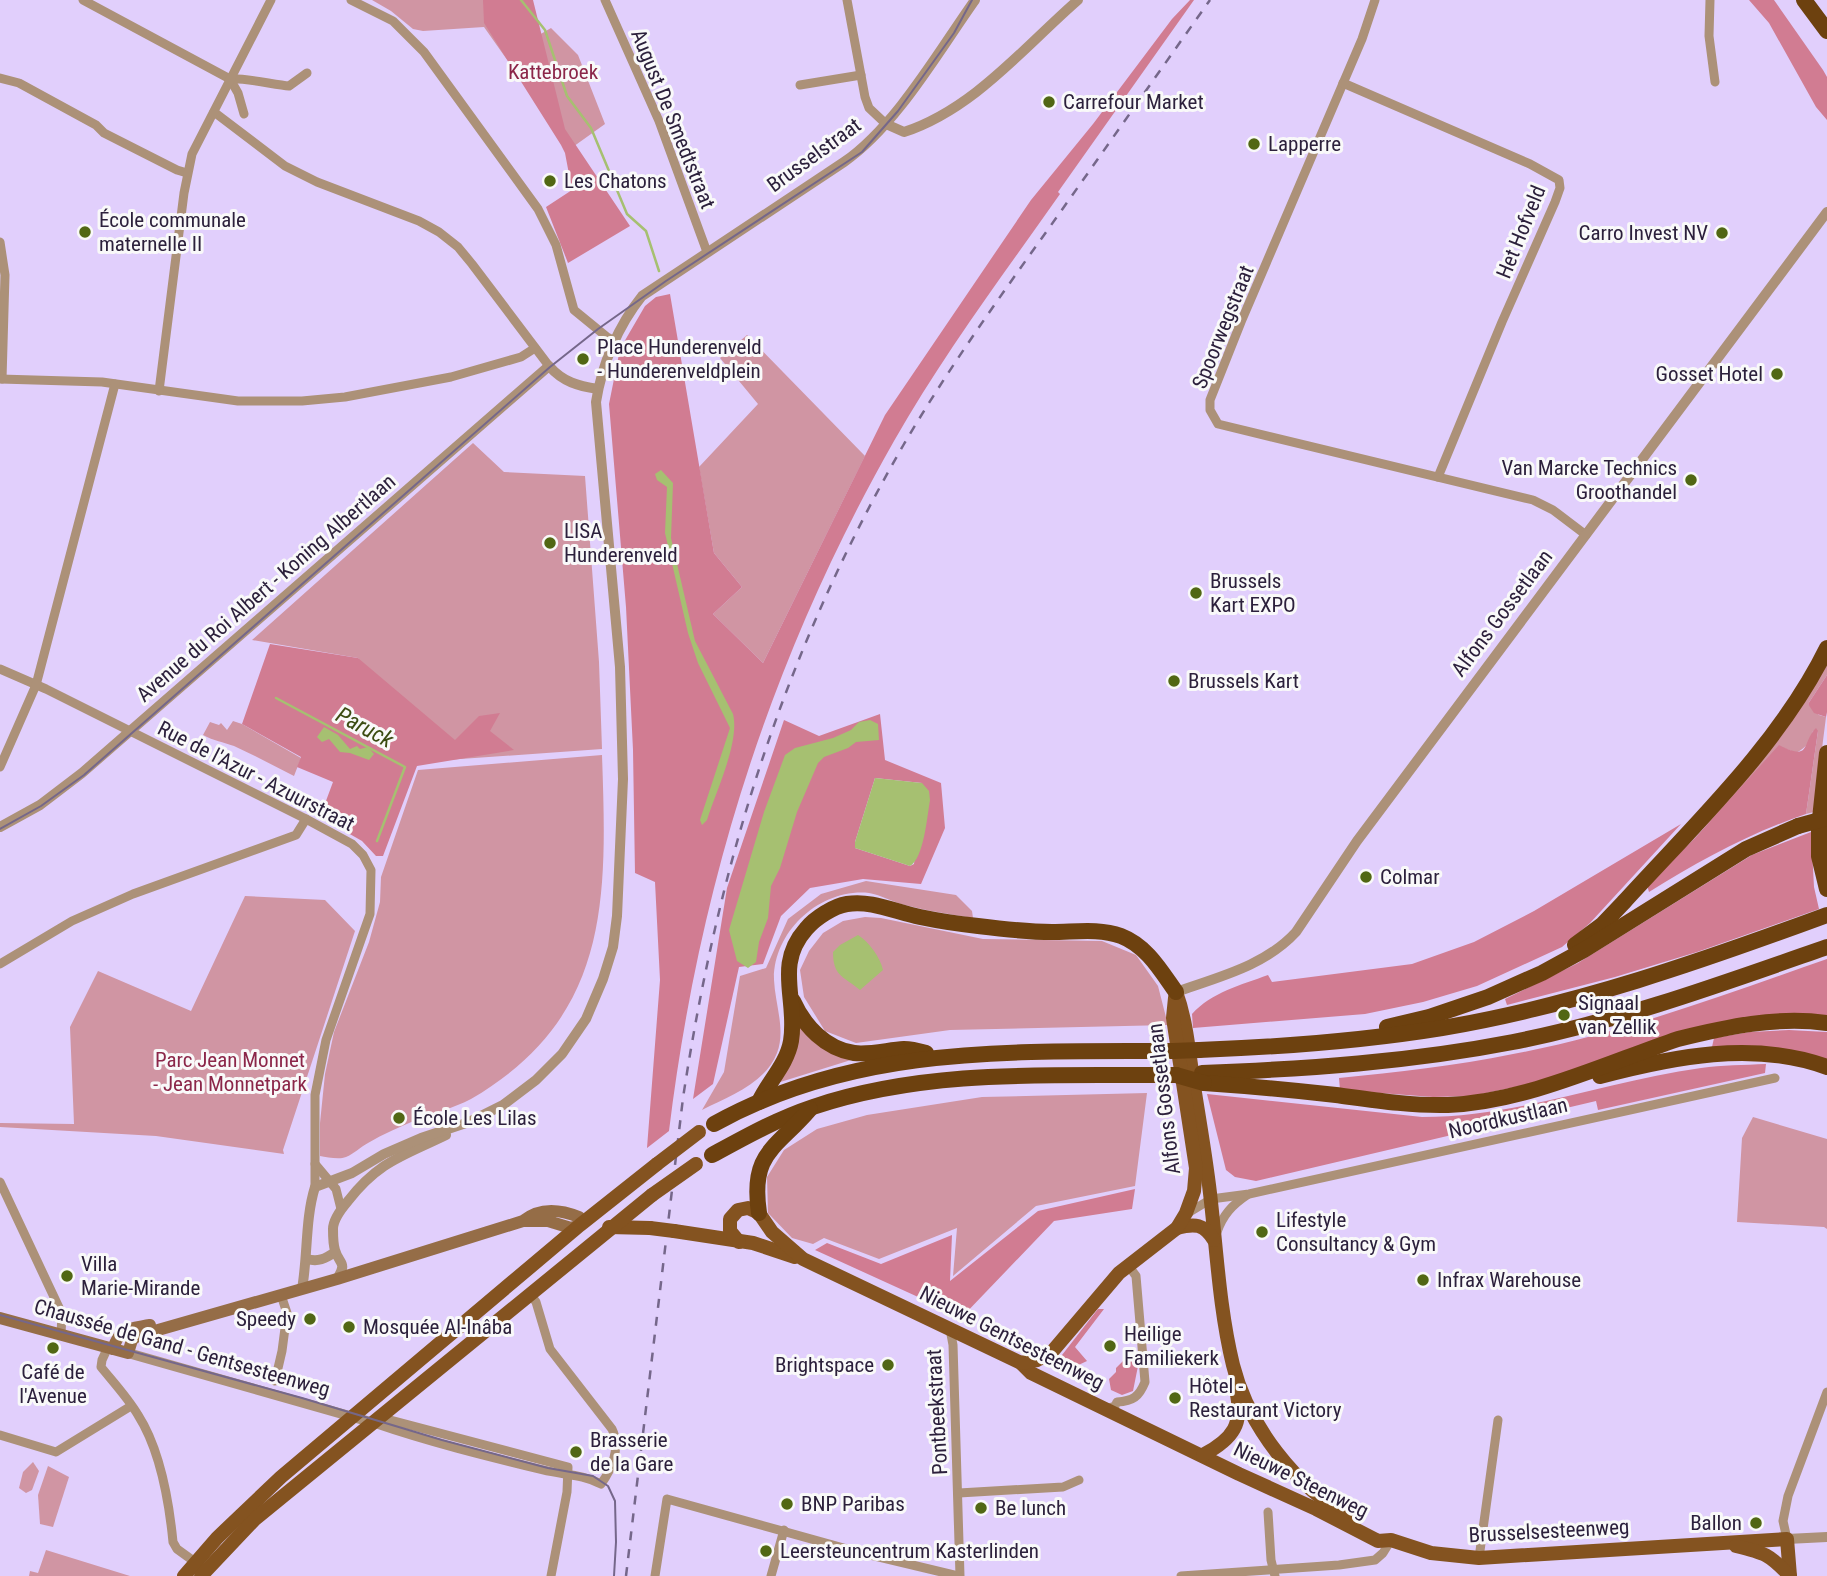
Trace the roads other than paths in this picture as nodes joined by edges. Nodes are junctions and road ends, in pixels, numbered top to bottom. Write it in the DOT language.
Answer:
graph roads {
  1 [pos="83,0"];
  2 [pos="271,0"];
  3 [pos="351,0"];
  4 [pos="605,0"];
  5 [pos="846,0"];
  6 [pos="975,0"];
  7 [pos="1078,0"];
  8 [pos="1375,0"];
  9 [pos="1710,0"];
  10 [pos="1804,0"];
  11 [pos="1827,32"];
  12 [pos="307,73"];
  13 [pos="861,75"];
  14 [pos="0,78"];
  15 [pos="230,79"];
  16 [pos="1714,82"];
  17 [pos="1343,83"];
  18 [pos="800,85"];
  19 [pos="214,112"];
  20 [pos="244,114"];
  21 [pos="886,124"];
  22 [pos="187,173"];
  23 [pos="1827,212"];
  24 [pos="0,242"];
  25 [pos="707,252"];
  26 [pos="615,341"];
  27 [pos="535,348"];
  28 [pos="549,366"];
  29 [pos="1,379"];
  30 [pos="115,384"];
  31 [pos="598,389"];
  32 [pos="159,391"];
  33 [pos="1437,477"];
  34 [pos="1586,535"];
  35 [pos="1827,648"];
  36 [pos="0,669"];
  37 [pos="36,685"];
  38 [pos="130,732"];
  39 [pos="1827,753"];
  40 [pos="0,767"];
  41 [pos="1827,818"];
  42 [pos="306,819"];
  43 [pos="1827,826"];
  44 [pos="0,827"];
  45 [pos="1826,885"];
  46 [pos="1827,915"];
  47 [pos="1827,947"];
  48 [pos="0,964"];
  49 [pos="1542,973"];
  50 [pos="1176,992"];
  51 [pos="789,993"];
  52 [pos="1827,1023"];
  53 [pos="1370,1037"];
  54 [pos="946,1056"];
  55 [pos="1827,1067"];
  56 [pos="1203,1078"];
  57 [pos="1775,1078"];
  58 [pos="1529,1091"];
  59 [pos="758,1102"];
  60 [pos="812,1108"];
  61 [pos="469,1122"];
  62 [pos="714,1124"];
  63 [pos="712,1154"];
  64 [pos="314,1163"];
  65 [pos="329,1181"];
  66 [pos="0,1182"];
  67 [pos="314,1187"];
  68 [pos="1249,1194"];
  69 [pos="1211,1199"];
  70 [pos="341,1209"];
  71 [pos="1186,1213"];
  72 [pos="761,1218"];
  73 [pos="580,1226"];
  74 [pos="610,1227"];
  75 [pos="1177,1227"];
  76 [pos="1214,1240"];
  77 [pos="746,1243"];
  78 [pos="335,1252"];
  79 [pos="307,1259"];
  80 [pos="803,1259"];
  81 [pos="1128,1265"];
  82 [pos="337,1279"];
  83 [pos="302,1289"];
  84 [pos="530,1294"];
  85 [pos="281,1295"];
  86 [pos="0,1318"];
  87 [pos="181,1323"];
  88 [pos="950,1329"];
  89 [pos="61,1334"];
  90 [pos="111,1348"];
  91 [pos="128,1353"];
  92 [pos="1051,1353"];
  93 [pos="1021,1363"];
  94 [pos="1234,1368"];
  95 [pos="275,1381"];
  96 [pos="1052,1383"];
  97 [pos="1827,1392"];
  98 [pos="131,1406"];
  99 [pos="1107,1409"];
  100 [pos="354,1416"];
  101 [pos="378,1420"];
  102 [pos="1498,1420"];
  103 [pos="0,1434"];
  104 [pos="1203,1455"];
  105 [pos="569,1471"];
  106 [pos="1079,1480"];
  107 [pos="959,1493"];
  108 [pos="1268,1512"];
  109 [pos="784,1530"];
  110 [pos="1827,1537"];
  111 [pos="1787,1539"];
  112 [pos="1391,1540"];
  113 [pos="1721,1542"];
  114 [pos="1479,1558"];
  115 [pos="198,1569"];
  116 [pos="1274,1573"];
  117 [pos="184,1576"];
  118 [pos="551,1576"];
  119 [pos="655,1576"];
  120 [pos="771,1576"];
  121 [pos="959,1576"];
  122 [pos="1181,1576"];
  123 [pos="1790,1576"];
  1 -- 15 [label="street"];
  2 -- 15 [label="street"];
  3 -- 26 [label="street"];
  4 -- 25 [label="street, August De Smedtstraat"];
  5 -- 13 [label="street"];
  6 -- 21 [label="street"];
  7 -- 21 [label="street, Brusselstraat"];
  8 -- 17 [label="street, Spoorwegstraat"];
  9 -- 16 [label="street"];
  10 -- 11 [label="highway"];
  12 -- 15 [label="street"];
  13 -- 18 [label="street"];
  13 -- 21 [label="street"];
  14 -- 22 [label="street"];
  15 -- 19 [label="street"];
  15 -- 20 [label="street"];
  17 -- 33 [label="street, Het Hofveld"];
  17 -- 33 [label="street, Spoorwegstraat"];
  19 -- 22 [label="street"];
  19 -- 27 [label="street"];
  21 -- 25 [label="street, Brusselstraat"];
  22 -- 32 [label="street"];
  23 -- 34 [label="street, Alfons Gossetlaan"];
  24 -- 29 [label="street"];
  25 -- 26 [label="street, Brusselstraat"];
  26 -- 31 [label="street, Brusselstraat"];
  27 -- 28 [label="street"];
  27 -- 32 [label="street"];
  28 -- 31 [label="street"];
  28 -- 38 [label="street, Avenue du Roi Albert - Koning Albertlaan"];
  29 -- 30 [label="street"];
  30 -- 32 [label="street"];
  30 -- 37 [label="street"];
  31 -- 61 [label="street, Brusselstraat"];
  33 -- 34 [label="street, Spoorwegstraat"];
  34 -- 50 [label="street, Alfons Gossetlaan"];
  35 -- 49 [label="highway"];
  36 -- 37 [label="street, Rue de l'Azur - Azuurstraat"];
  37 -- 38 [label="street, Rue de l'Azur - Azuurstraat"];
  37 -- 40 [label="street"];
  38 -- 42 [label="street, Rue de l'Azur - Azuurstraat"];
  38 -- 44 [label="street, Avenue du Roi Albert - Koning Albertlaan"];
  39 -- 45 [label="highway"];
  41 -- 49 [label="highway, bridge"];
  42 -- 48 [label="street"];
  42 -- 64 [label="street, Rue de l'Azur - Azuurstraat"];
  43 -- 45 [label="highway"];
  46 -- 53 [label="highway"];
  47 -- 56 [label="highway"];
  49 -- 53 [label="highway"];
  50 -- 51 [label="highway"];
  50 -- 69 [label="main road, Alfons Gossetlaan"];
  50 -- 71 [label="main road, Alfons Gossetlaan"];
  51 -- 54 [label="highway"];
  51 -- 59 [label="highway"];
  52 -- 58 [label="highway"];
  53 -- 54 [label="highway, bridge"];
  54 -- 59 [label="highway"];
  55 -- 58 [label="highway"];
  56 -- 58 [label="highway"];
  56 -- 60 [label="highway, bridge"];
  57 -- 68 [label="street, Noordkustlaan"];
  59 -- 62 [label="highway"];
  60 -- 63 [label="highway"];
  60 -- 72 [label="highway"];
  61 -- 65 [label="street"];
  61 -- 70 [label="street"];
  62 -- 73 [label="main road, bridge"];
  63 -- 74 [label="main road, bridge"];
  64 -- 65 [label="street"];
  64 -- 67 [label="street"];
  65 -- 67 [label="street"];
  65 -- 70 [label="street"];
  66 -- 89 [label="street"];
  67 -- 79 [label="street"];
  68 -- 69 [label="street, Noordkustlaan"];
  68 -- 76 [label="street"];
  69 -- 71 [label="street"];
  69 -- 76 [label="main road, Alfons Gossetlaan"];
  70 -- 78 [label="street"];
  71 -- 75 [label="main road, Alfons Gossetlaan"];
  72 -- 77 [label="main road"];
  72 -- 77 [label="main road"];
  72 -- 80 [label="main road, Nieuwe Gentsesteenweg"];
  73 -- 74 [label="main road, Nieuwe Gentsesteenweg"];
  73 -- 82 [label="main road"];
  73 -- 100 [label="main road"];
  74 -- 77 [label="main road, Nieuwe Gentsesteenweg, bridge"];
  74 -- 84 [label="main road"];
  75 -- 76 [label="main road"];
  75 -- 81 [label="main road, Alfons Gossetlaan"];
  76 -- 94 [label="main road, Alfons Gossetlaan"];
  77 -- 80 [label="main road, Nieuwe Gentsesteenweg"];
  78 -- 79 [label="street"];
  78 -- 82 [label="street"];
  79 -- 83 [label="street"];
  80 -- 88 [label="main road, Nieuwe Gentsesteenweg"];
  81 -- 92 [label="main road, Alfons Gossetlaan"];
  81 -- 99 [label="street"];
  82 -- 83 [label="main road"];
  83 -- 85 [label="main road"];
  84 -- 101 [label="main road"];
  84 -- 105 [label="street, Chaussée de Gand - Gentsesteenweg"];
  85 -- 87 [label="main road"];
  85 -- 95 [label="street"];
  86 -- 89 [label="main road, Chaussée de Gand - Gentsesteenweg"];
  87 -- 90 [label="main road"];
  87 -- 91 [label="main road"];
  88 -- 93 [label="main road, Nieuwe Gentsesteenweg"];
  88 -- 107 [label="street, Pontbeekstraat"];
  89 -- 90 [label="main road, Chaussée de Gand - Gentsesteenweg"];
  90 -- 91 [label="main road, Chaussée de Gand - Gentsesteenweg"];
  90 -- 98 [label="street"];
  91 -- 100 [label="street, Chaussée de Gand - Gentsesteenweg"];
  92 -- 93 [label="main road"];
  92 -- 96 [label="main road"];
  93 -- 96 [label="main road, Nieuwe Gentsesteenweg"];
  94 -- 104 [label="main road"];
  94 -- 112 [label="main road, Nieuwe Steenweg"];
  96 -- 99 [label="main road, Nieuwe Gentsesteenweg"];
  97 -- 111 [label="street"];
  98 -- 103 [label="street"];
  98 -- 115 [label="street"];
  99 -- 104 [label="main road, Nieuwe Gentsesteenweg"];
  100 -- 101 [label="street, Chaussée de Gand - Gentsesteenweg"];
  100 -- 115 [label="main road"];
  101 -- 105 [label="street, Chaussée de Gand - Gentsesteenweg"];
  101 -- 115 [label="main road"];
  102 -- 114 [label="street"];
  104 -- 112 [label="main road, Nieuwe Steenweg"];
  105 -- 118 [label="street"];
  106 -- 107 [label="street, Pontbeekstraat"];
  107 -- 121 [label="street, Pontbeekstraat"];
  108 -- 116 [label="street"];
  109 -- 119 [label="street"];
  109 -- 120 [label="street"];
  109 -- 121 [label="street"];
  110 -- 111 [label="street, Brusselsesteenweg"];
  111 -- 113 [label="main road, Brusselsesteenweg"];
  111 -- 123 [label="main road"];
  112 -- 114 [label="main road, Brusselsesteenweg"];
  112 -- 116 [label="street"];
  113 -- 114 [label="main road, Brusselsesteenweg"];
  113 -- 123 [label="main road, Brusselsesteenweg"];
  115 -- 117 [label="main road"];
  116 -- 122 [label="street"];
}
